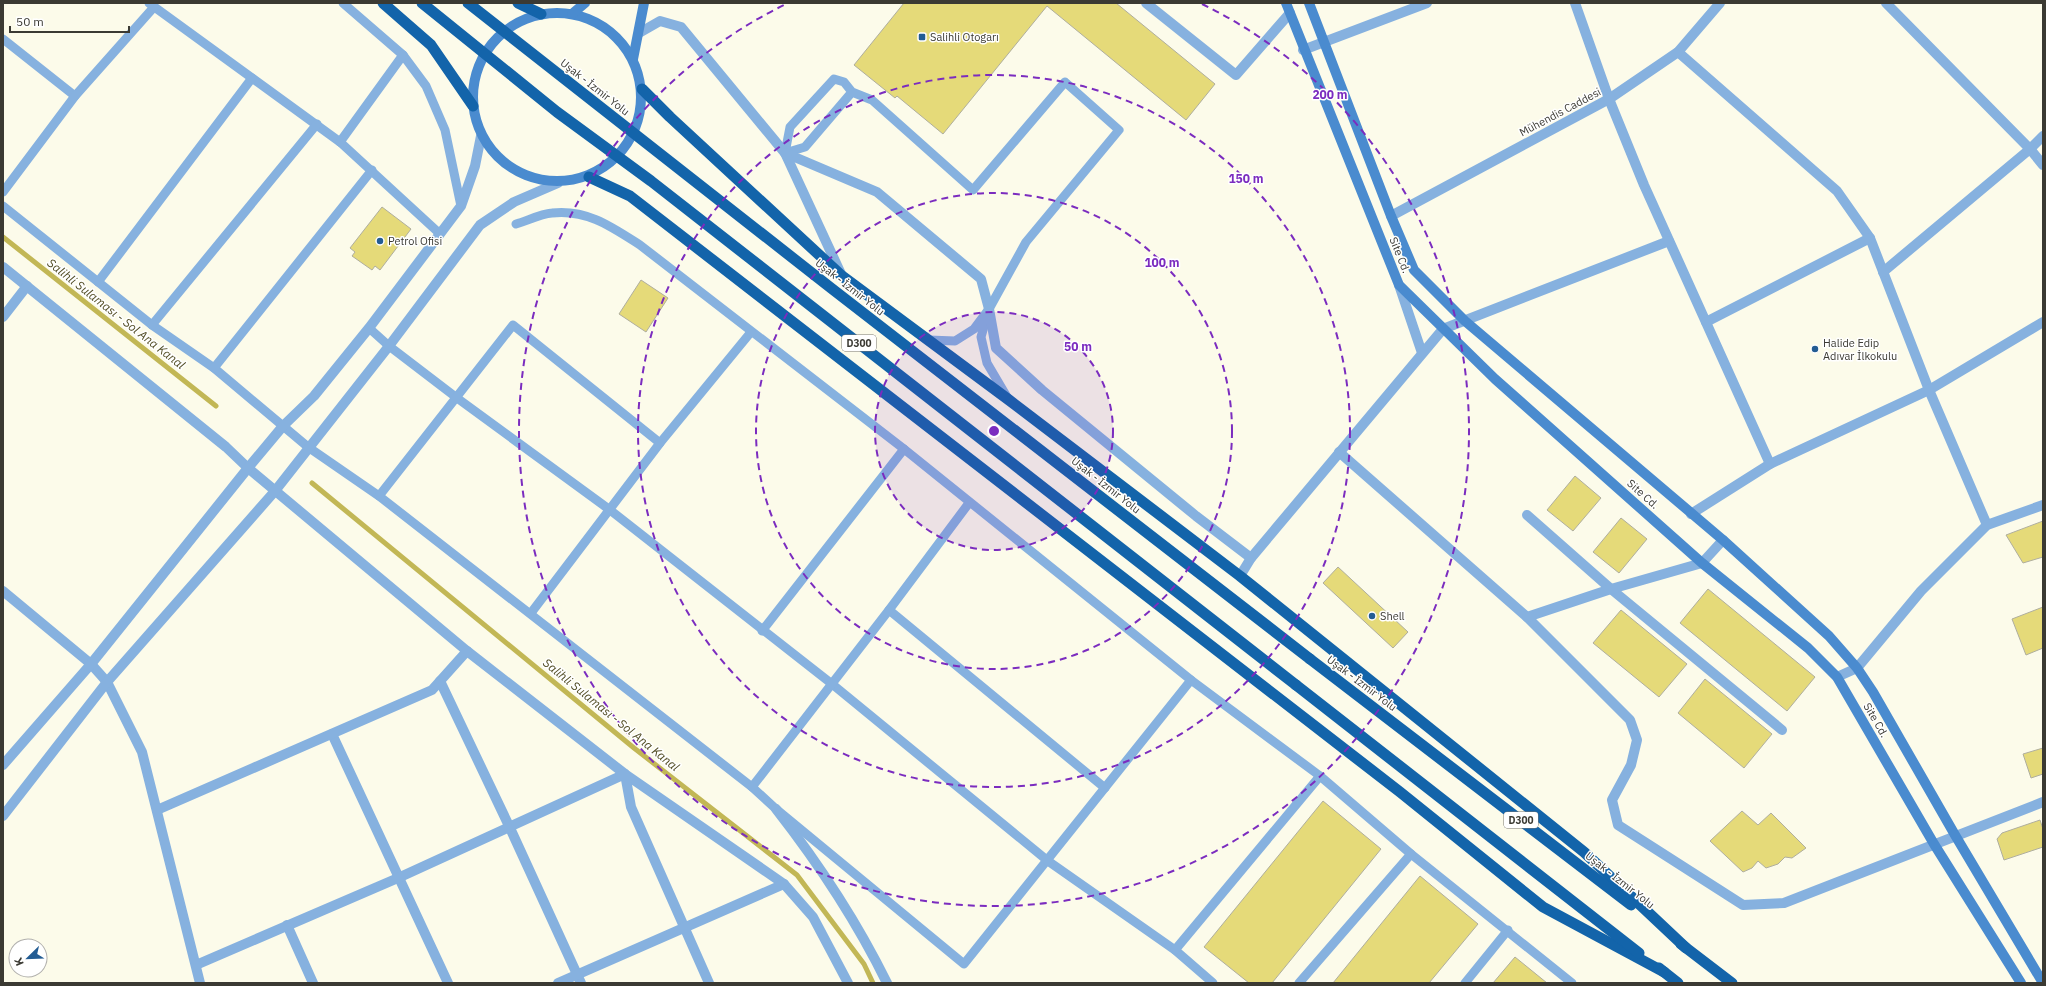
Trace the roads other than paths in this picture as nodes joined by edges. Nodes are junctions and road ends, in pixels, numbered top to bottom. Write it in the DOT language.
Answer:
graph roads {
  1 [pos="344,3"];
  2 [pos="383,3"];
  3 [pos="422,3"];
  4 [pos="468,3"];
  5 [pos="518,3"];
  6 [pos="585,3"];
  7 [pos="644,3"];
  8 [pos="1146,3"];
  9 [pos="1286,3"];
  10 [pos="1309,3"];
  11 [pos="1426,3"];
  12 [pos="1575,3"];
  13 [pos="1720,3"];
  14 [pos="1886,3"];
  15 [pos="152,5"];
  16 [pos="1290,13"];
  17 [pos="541,14"];
  18 [pos="572,14"];
  19 [pos="639,33"];
  20 [pos="3,39"];
  21 [pos="1324,41"];
  22 [pos="1303,50"];
  23 [pos="1678,52"];
  24 [pos="403,55"];
  25 [pos="633,58"];
  26 [pos="252,78"];
  27 [pos="642,89"];
  28 [pos="852,92"];
  29 [pos="75,96"];
  30 [pos="1609,99"];
  31 [pos="473,106"];
  32 [pos="317,124"];
  33 [pos="481,136"];
  34 [pos="2043,136"];
  35 [pos="340,142"];
  36 [pos="2030,149"];
  37 [pos="785,153"];
  38 [pos="2043,165"];
  39 [pos="372,170"];
  40 [pos="589,177"];
  41 [pos="558,183"];
  42 [pos="3,192"];
  43 [pos="3,206"];
  44 [pos="461,206"];
  45 [pos="1391,216"];
  46 [pos="516,224"];
  47 [pos="439,233"];
  48 [pos="1870,238"];
  49 [pos="1669,241"];
  50 [pos="3,267"];
  51 [pos="1883,272"];
  52 [pos="842,276"];
  53 [pos="98,282"];
  54 [pos="1399,285"];
  55 [pos="27,286"];
  56 [pos="989,309"];
  57 [pos="3,316"];
  58 [pos="1465,321"];
  59 [pos="1706,322"];
  60 [pos="2043,322"];
  61 [pos="152,325"];
  62 [pos="369,328"];
  63 [pos="1443,329"];
  64 [pos="751,332"];
  65 [pos="929,340"];
  66 [pos="389,346"];
  67 [pos="1422,352"];
  68 [pos="214,368"];
  69 [pos="1929,390"];
  70 [pos="457,398"];
  71 [pos="1009,400"];
  72 [pos="283,426"];
  73 [pos="660,443"];
  74 [pos="308,447"];
  75 [pos="904,449"];
  76 [pos="1339,452"];
  77 [pos="1770,464"];
  78 [pos="248,468"];
  79 [pos="275,491"];
  80 [pos="379,496"];
  81 [pos="970,503"];
  82 [pos="2043,505"];
  83 [pos="610,510"];
  84 [pos="1691,514"];
  85 [pos="1528,515"];
  86 [pos="1987,525"];
  87 [pos="1723,540"];
  88 [pos="1251,558"];
  89 [pos="1702,563"];
  90 [pos="1240,576"];
  91 [pos="1611,589"];
  92 [pos="3,591"];
  93 [pos="889,610"];
  94 [pos="531,613"];
  95 [pos="1527,617"];
  96 [pos="762,631"];
  97 [pos="467,651"];
  98 [pos="90,664"];
  99 [pos="1857,668"];
  100 [pos="1837,677"];
  101 [pos="1191,680"];
  102 [pos="440,681"];
  103 [pos="107,682"];
  104 [pos="832,684"];
  105 [pos="1782,730"];
  106 [pos="332,734"];
  107 [pos="3,765"];
  108 [pos="625,774"];
  109 [pos="1320,776"];
  110 [pos="752,787"];
  111 [pos="1105,788"];
  112 [pos="2043,802"];
  113 [pos="776,809"];
  114 [pos="157,810"];
  115 [pos="3,816"];
  116 [pos="510,828"];
  117 [pos="1955,835"];
  118 [pos="1934,844"];
  119 [pos="1411,854"];
  120 [pos="1048,861"];
  121 [pos="398,878"];
  122 [pos="784,884"];
  123 [pos="287,924"];
  124 [pos="685,929"];
  125 [pos="1508,930"];
  126 [pos="1686,948"];
  127 [pos="1175,950"];
  128 [pos="196,965"];
  129 [pos="1664,972"];
  130 [pos="579,979"];
  131 [pos="200,983"];
  132 [pos="313,983"];
  133 [pos="448,983"];
  134 [pos="558,983"];
  135 [pos="709,983"];
  136 [pos="848,983"];
  137 [pos="887,983"];
  138 [pos="1213,983"];
  139 [pos="1299,983"];
  140 [pos="1465,983"];
  141 [pos="1572,983"];
  142 [pos="1678,983"];
  143 [pos="1732,983"];
  144 [pos="2021,983"];
  145 [pos="2043,983"];
  1 -- 24 [label="lane"];
  2 -- 31 [label="highway"];
  3 -- 129 [label="highway, D300, bridge"];
  4 -- 126 [label="highway, Uşak - İzmir Yolu / D300, bridge"];
  5 -- 17 [label="highway"];
  6 -- 18 [label="main road"];
  7 -- 19 [label="main road"];
  8 -- 16 [label="street"];
  9 -- 16 [label="main road, Site Cd."];
  10 -- 21 [label="main road, Site Cd."];
  11 -- 21 [label="street"];
  12 -- 30 [label="street"];
  13 -- 23 [label="street, Mühendis Caddesi"];
  14 -- 36 [label="street"];
  15 -- 26 [label="lane"];
  15 -- 29 [label="lane"];
  16 -- 22 [label="main road, Site Cd."];
  17 -- 18 [label="main road"];
  17 -- 31 [label="main road"];
  18 -- 25 [label="main road"];
  19 -- 25 [label="main road"];
  19 -- 37 [label="street"];
  20 -- 29 [label="lane"];
  21 -- 22 [label="street"];
  21 -- 45 [label="main road, Site Cd."];
  22 -- 54 [label="main road, Site Cd."];
  23 -- 30 [label="street, Mühendis Caddesi"];
  23 -- 48 [label="street"];
  24 -- 35 [label="lane"];
  24 -- 44 [label="lane"];
  25 -- 27 [label="main road"];
  26 -- 32 [label="lane"];
  26 -- 53 [label="lane"];
  27 -- 40 [label="main road"];
  27 -- 52 [label="highway"];
  28 -- 37 [label="lane"];
  28 -- 37 [label="lane"];
  28 -- 56 [label="lane"];
  29 -- 42 [label="lane"];
  30 -- 45 [label="street, Mühendis Caddesi"];
  30 -- 49 [label="street"];
  31 -- 33 [label="main road"];
  32 -- 35 [label="lane"];
  32 -- 61 [label="lane"];
  33 -- 41 [label="main road"];
  33 -- 44 [label="street"];
  34 -- 36 [label="street"];
  35 -- 39 [label="lane"];
  36 -- 38 [label="street"];
  36 -- 51 [label="street"];
  37 -- 52 [label="street"];
  37 -- 56 [label="street"];
  39 -- 47 [label="lane"];
  39 -- 68 [label="lane"];
  40 -- 41 [label="main road"];
  40 -- 129 [label="highway"];
  41 -- 66 [label="street"];
  43 -- 53 [label="lane"];
  44 -- 47 [label="street"];
  45 -- 58 [label="main road, Site Cd."];
  46 -- 64 [label="lane"];
  47 -- 62 [label="street"];
  48 -- 51 [label="street"];
  48 -- 59 [label="street"];
  49 -- 58 [label="street"];
  49 -- 59 [label="street"];
  50 -- 55 [label="street"];
  51 -- 69 [label="street"];
  52 -- 65 [label="highway"];
  53 -- 61 [label="lane"];
  54 -- 63 [label="main road, Site Cd."];
  54 -- 67 [label="street"];
  55 -- 57 [label="street"];
  55 -- 78 [label="street"];
  56 -- 65 [label="lane"];
  56 -- 71 [label="lane"];
  56 -- 88 [label="street"];
  58 -- 63 [label="street"];
  58 -- 84 [label="main road, Site Cd."];
  59 -- 77 [label="street"];
  60 -- 69 [label="street"];
  61 -- 68 [label="lane"];
  62 -- 66 [label="lane"];
  62 -- 72 [label="street"];
  63 -- 67 [label="street"];
  63 -- 89 [label="main road, Site Cd."];
  64 -- 73 [label="lane"];
  64 -- 75 [label="lane"];
  65 -- 71 [label="highway"];
  66 -- 70 [label="lane"];
  66 -- 74 [label="street"];
  67 -- 76 [label="street"];
  68 -- 72 [label="lane"];
  69 -- 77 [label="street"];
  69 -- 86 [label="street"];
  70 -- 73 [label="lane"];
  70 -- 80 [label="lane"];
  70 -- 83 [label="lane"];
  71 -- 90 [label="highway"];
  72 -- 74 [label="lane"];
  72 -- 78 [label="street"];
  73 -- 83 [label="lane"];
  74 -- 79 [label="street"];
  74 -- 80 [label="lane"];
  75 -- 81 [label="lane"];
  75 -- 96 [label="lane"];
  76 -- 88 [label="street"];
  76 -- 95 [label="street"];
  77 -- 84 [label="street"];
  78 -- 79 [label="street"];
  78 -- 98 [label="street"];
  79 -- 97 [label="street"];
  79 -- 103 [label="street"];
  80 -- 94 [label="lane"];
  81 -- 93 [label="lane"];
  81 -- 101 [label="lane"];
  82 -- 86 [label="street"];
  83 -- 94 [label="lane"];
  83 -- 96 [label="lane"];
  84 -- 87 [label="main road, Site Cd."];
  85 -- 91 [label="street"];
  86 -- 99 [label="street"];
  87 -- 89 [label="street"];
  87 -- 99 [label="main road, Site Cd."];
  88 -- 90 [label="street"];
  89 -- 91 [label="street"];
  89 -- 100 [label="main road, Site Cd."];
  90 -- 126 [label="highway"];
  91 -- 95 [label="street"];
  91 -- 105 [label="street"];
  92 -- 98 [label="street"];
  93 -- 104 [label="lane"];
  93 -- 111 [label="lane"];
  94 -- 110 [label="lane"];
  95 -- 118 [label="street"];
  96 -- 104 [label="lane"];
  97 -- 102 [label="street"];
  97 -- 108 [label="street"];
  98 -- 103 [label="street"];
  98 -- 107 [label="street"];
  99 -- 100 [label="street"];
  99 -- 117 [label="main road, Site Cd."];
  100 -- 118 [label="main road, Site Cd."];
  101 -- 109 [label="lane"];
  101 -- 111 [label="lane"];
  102 -- 106 [label="street"];
  102 -- 116 [label="street"];
  103 -- 114 [label="street"];
  103 -- 115 [label="street"];
  104 -- 110 [label="lane"];
  104 -- 120 [label="lane"];
  106 -- 114 [label="street"];
  106 -- 121 [label="street"];
  108 -- 116 [label="street"];
  108 -- 122 [label="street"];
  108 -- 124 [label="street"];
  109 -- 119 [label="lane"];
  109 -- 127 [label="lane"];
  110 -- 113 [label="lane"];
  111 -- 120 [label="lane"];
  112 -- 117 [label="street"];
  113 -- 120 [label="lane"];
  113 -- 137 [label="street"];
  114 -- 128 [label="street"];
  116 -- 121 [label="street"];
  116 -- 130 [label="street"];
  117 -- 118 [label="street"];
  117 -- 145 [label="main road, Site Cd."];
  118 -- 144 [label="main road, Site Cd."];
  119 -- 125 [label="lane"];
  119 -- 139 [label="lane"];
  120 -- 127 [label="lane"];
  121 -- 123 [label="street"];
  121 -- 133 [label="street"];
  122 -- 124 [label="street"];
  122 -- 136 [label="street"];
  123 -- 128 [label="street"];
  123 -- 132 [label="street"];
  124 -- 130 [label="street"];
  124 -- 135 [label="street"];
  125 -- 140 [label="lane"];
  125 -- 141 [label="lane"];
  126 -- 143 [label="highway, Uşak - İzmir Yolu / D300"];
  127 -- 138 [label="lane"];
  128 -- 131 [label="street"];
  129 -- 142 [label="highway, D300"];
  130 -- 134 [label="street"];
}
